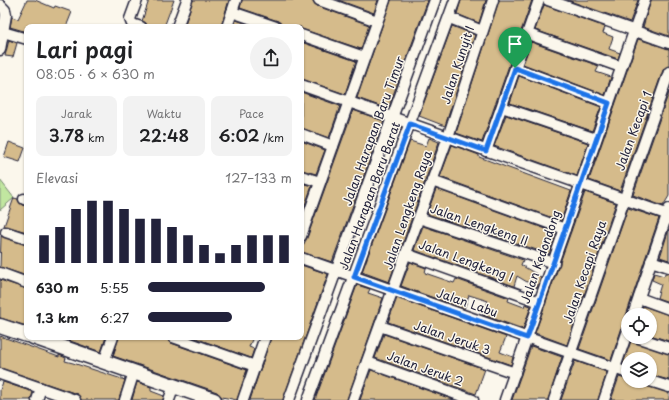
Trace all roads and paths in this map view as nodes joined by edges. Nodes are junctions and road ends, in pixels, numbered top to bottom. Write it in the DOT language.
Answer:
graph roads {
  1 [pos="137,0"];
  2 [pos="187,0"];
  3 [pos="236,0"];
  4 [pos="319,0"];
  5 [pos="385,0"];
  6 [pos="435,0"];
  7 [pos="456,0"];
  8 [pos="493,0"];
  9 [pos="539,0"];
  10 [pos="548,0"];
  11 [pos="645,0"];
  12 [pos="0,5"];
  13 [pos="232,12"];
  14 [pos="450,18"];
  15 [pos="378,21"];
  16 [pos="135,24"];
  17 [pos="178,24"];
  18 [pos="228,24"];
  19 [pos="267,24"];
  20 [pos="482,30"];
  21 [pos="634,31"];
  22 [pos="528,34"];
  23 [pos="304,36"];
  24 [pos="24,39"];
  25 [pos="1,41"];
  26 [pos="669,43"];
  27 [pos="364,57"];
  28 [pos="621,67"];
  29 [pos="515,68"];
  30 [pos="669,72"];
  31 [pos="304,86"];
  32 [pos="348,101"];
  33 [pos="609,103"];
  34 [pos="502,107"];
  35 [pos="394,117"];
  36 [pos="410,124"];
  37 [pos="304,135"];
  38 [pos="448,137"];
  39 [pos="596,139"];
  40 [pos="333,146"];
  41 [pos="486,151"];
  42 [pos="304,177"];
  43 [pos="432,181"];
  44 [pos="320,182"];
  45 [pos="580,184"];
  46 [pos="624,200"];
  47 [pos="668,213"];
  48 [pos="304,217"];
  49 [pos="419,218"];
  50 [pos="565,229"];
  51 [pos="6,232"];
  52 [pos="24,238"];
  53 [pos="406,254"];
  54 [pos="304,259"];
  55 [pos="651,261"];
  56 [pos="554,264"];
  57 [pos="669,267"];
  58 [pos="336,270"];
  59 [pos="0,273"];
  60 [pos="354,277"];
  61 [pos="24,282"];
  62 [pos="393,291"];
  63 [pos="639,298"];
  64 [pos="540,302"];
  65 [pos="635,308"];
  66 [pos="669,309"];
  67 [pos="0,326"];
  68 [pos="380,326"];
  69 [pos="24,334"];
  70 [pos="527,338"];
  71 [pos="52,340"];
  72 [pos="112,340"];
  73 [pos="181,340"];
  74 [pos="265,340"];
  75 [pos="64,342"];
  76 [pos="626,344"];
  77 [pos="657,344"];
  78 [pos="669,348"];
  79 [pos="571,353"];
  80 [pos="104,362"];
  81 [pos="367,362"];
  82 [pos="255,366"];
  83 [pos="615,369"];
  84 [pos="621,371"];
  85 [pos="134,372"];
  86 [pos="515,373"];
  87 [pos="1,377"];
  88 [pos="657,383"];
  89 [pos="174,386"];
  90 [pos="669,387"];
  91 [pos="41,388"];
  92 [pos="37,400"];
  93 [pos="74,400"];
  94 [pos="125,400"];
  95 [pos="169,400"];
  96 [pos="214,400"];
  97 [pos="243,400"];
  98 [pos="289,400"];
  99 [pos="308,400"];
  100 [pos="353,400"];
  101 [pos="473,400"];
  102 [pos="505,400"];
  103 [pos="554,400"];
  104 [pos="604,400"];
  1 -- 16 [label="street"];
  2 -- 17 [label="street"];
  3 -- 13 [label="street"];
  4 -- 15 [label="street"];
  5 -- 15 [label="street"];
  6 -- 35 [label="street, Jalan Harapan Baru Timur"];
  7 -- 14 [label="street, Jalan Harapan Baru Barat"];
  8 -- 20 [label="street, Jalan Kunyit I"];
  9 -- 22 [label="street"];
  10 -- 21 [label="street"];
  11 -- 21 [label="street, Jalan Kedondong"];
  12 -- 25 [label="street"];
  13 -- 18 [label="street"];
  13 -- 19 [label="street"];
  14 -- 20 [label="street"];
  14 -- 36 [label="street, Jalan Harapan Baru Barat"];
  15 -- 27 [label="street"];
  20 -- 38 [label="street, Jalan Kunyit I"];
  21 -- 26 [label="street"];
  21 -- 28 [label="street, Jalan Kedondong"];
  22 -- 28 [label="street"];
  22 -- 29 [label="street"];
  23 -- 27 [label="street"];
  24 -- 25 [label="street"];
  27 -- 32 [label="street"];
  28 -- 33 [label="street, Jalan Kedondong"];
  29 -- 33 [label="street"];
  29 -- 34 [label="street"];
  30 -- 46 [label="street, Jalan Kecapi 1"];
  31 -- 32 [label="street"];
  32 -- 35 [label="street"];
  32 -- 40 [label="street"];
  33 -- 39 [label="street, Jalan Kedondong"];
  34 -- 39 [label="street"];
  34 -- 41 [label="street"];
  35 -- 36 [label="street"];
  35 -- 58 [label="street, Jalan Harapan Baru Timur"];
  36 -- 38 [label="street"];
  36 -- 60 [label="street, Jalan Harapan Baru Barat"];
  37 -- 40 [label="street"];
  38 -- 41 [label="street"];
  38 -- 43 [label="street, Jalan Lengkeng Raya"];
  39 -- 45 [label="street, Jalan Kedondong"];
  40 -- 44 [label="street"];
  41 -- 45 [label="street"];
  42 -- 44 [label="street"];
  43 -- 49 [label="street, Jalan Lengkeng Raya"];
  43 -- 50 [label="street"];
  44 -- 48 [label="street"];
  45 -- 46 [label="street"];
  45 -- 50 [label="street, Jalan Kedondong"];
  46 -- 47 [label="street"];
  46 -- 79 [label="street, Jalan Kecapi Raya"];
  47 -- 55 [label="street"];
  49 -- 53 [label="street, Jalan Lengkeng Raya"];
  49 -- 56 [label="street, Jalan Lengkeng II"];
  50 -- 56 [label="street, Jalan Kedondong"];
  51 -- 52 [label="street"];
  53 -- 62 [label="street, Jalan Lengkeng Raya"];
  53 -- 64 [label="street, Jalan Lengkeng I"];
  54 -- 58 [label="street, Jalan Labu"];
  55 -- 57 [label="street"];
  55 -- 63 [label="street"];
  56 -- 64 [label="street, Jalan Kedondong"];
  58 -- 60 [label="street, Jalan Labu"];
  58 -- 98 [label="street, Jalan Harapan Baru Barat"];
  59 -- 61 [label="street"];
  60 -- 62 [label="street, Jalan Labu"];
  60 -- 99 [label="street, Jalan Harapan Baru Barat"];
  62 -- 68 [label="street, Jalan Lengkeng Raya"];
  62 -- 70 [label="street, Jalan Labu"];
  63 -- 65 [label="street"];
  63 -- 66 [label="street"];
  64 -- 70 [label="street, Jalan Kedondong"];
  67 -- 69 [label="street"];
  68 -- 81 [label="street, Jalan Lengkeng Raya"];
  68 -- 86 [label="street, Jalan Jeruk 3"];
  70 -- 79 [label="street, Jalan Labu"];
  70 -- 86 [label="street, Jalan Kedondong"];
  71 -- 75 [label="street"];
  72 -- 80 [label="street"];
  73 -- 82 [label="street"];
  74 -- 82 [label="street"];
  75 -- 80 [label="street"];
  76 -- 83 [label="street"];
  77 -- 78 [label="street"];
  79 -- 83 [label="street, Jalan Labu"];
  79 -- 103 [label="street, Jalan Kecapi Raya"];
  80 -- 85 [label="street"];
  81 -- 100 [label="street, Jalan Lengkeng Raya"];
  81 -- 101 [label="street, Jalan Jeruk 2"];
  82 -- 97 [label="street"];
  83 -- 84 [label="street, Jalan Labu"];
  83 -- 104 [label="street"];
  85 -- 89 [label="street"];
  85 -- 94 [label="street"];
  86 -- 102 [label="street, Jalan Kedondong"];
  87 -- 91 [label="street"];
  88 -- 90 [label="street"];
  89 -- 95 [label="street"];
  89 -- 96 [label="street"];
  91 -- 92 [label="street"];
  91 -- 93 [label="street"];
}
